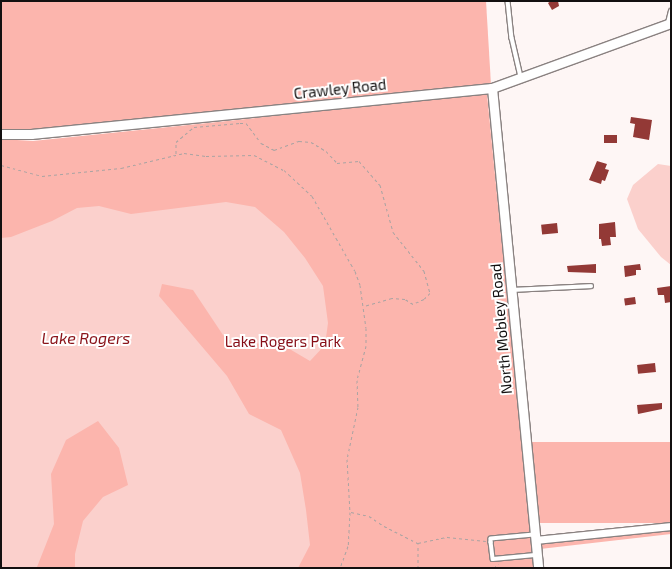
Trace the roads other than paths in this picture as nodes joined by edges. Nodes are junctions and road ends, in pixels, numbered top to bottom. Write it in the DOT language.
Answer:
graph roads {
  1 [pos="508,1"];
  2 [pos="671,11"];
  3 [pos="670,24"];
  4 [pos="521,78"];
  5 [pos="492,88"];
  6 [pos="1,134"];
  7 [pos="591,286"];
  8 [pos="511,290"];
  9 [pos="671,526"];
  10 [pos="535,537"];
  11 [pos="537,555"];
  12 [pos="538,568"];
  1 -- 4 [label="lane"];
  2 -- 3 [label="lane"];
  3 -- 4 [label="street, Crawley Road"];
  4 -- 5 [label="street, Crawley Road"];
  5 -- 6 [label="street, Crawley Road"];
  5 -- 8 [label="street, North Mobley Road"];
  7 -- 8 [label="lane"];
  8 -- 10 [label="street, North Mobley Road"];
  9 -- 10 [label="street"];
  10 -- 11 [label="street, North Mobley Road"];
  10 -- 11 [label="lane"];
  11 -- 12 [label="street, North Mobley Road"];
}
